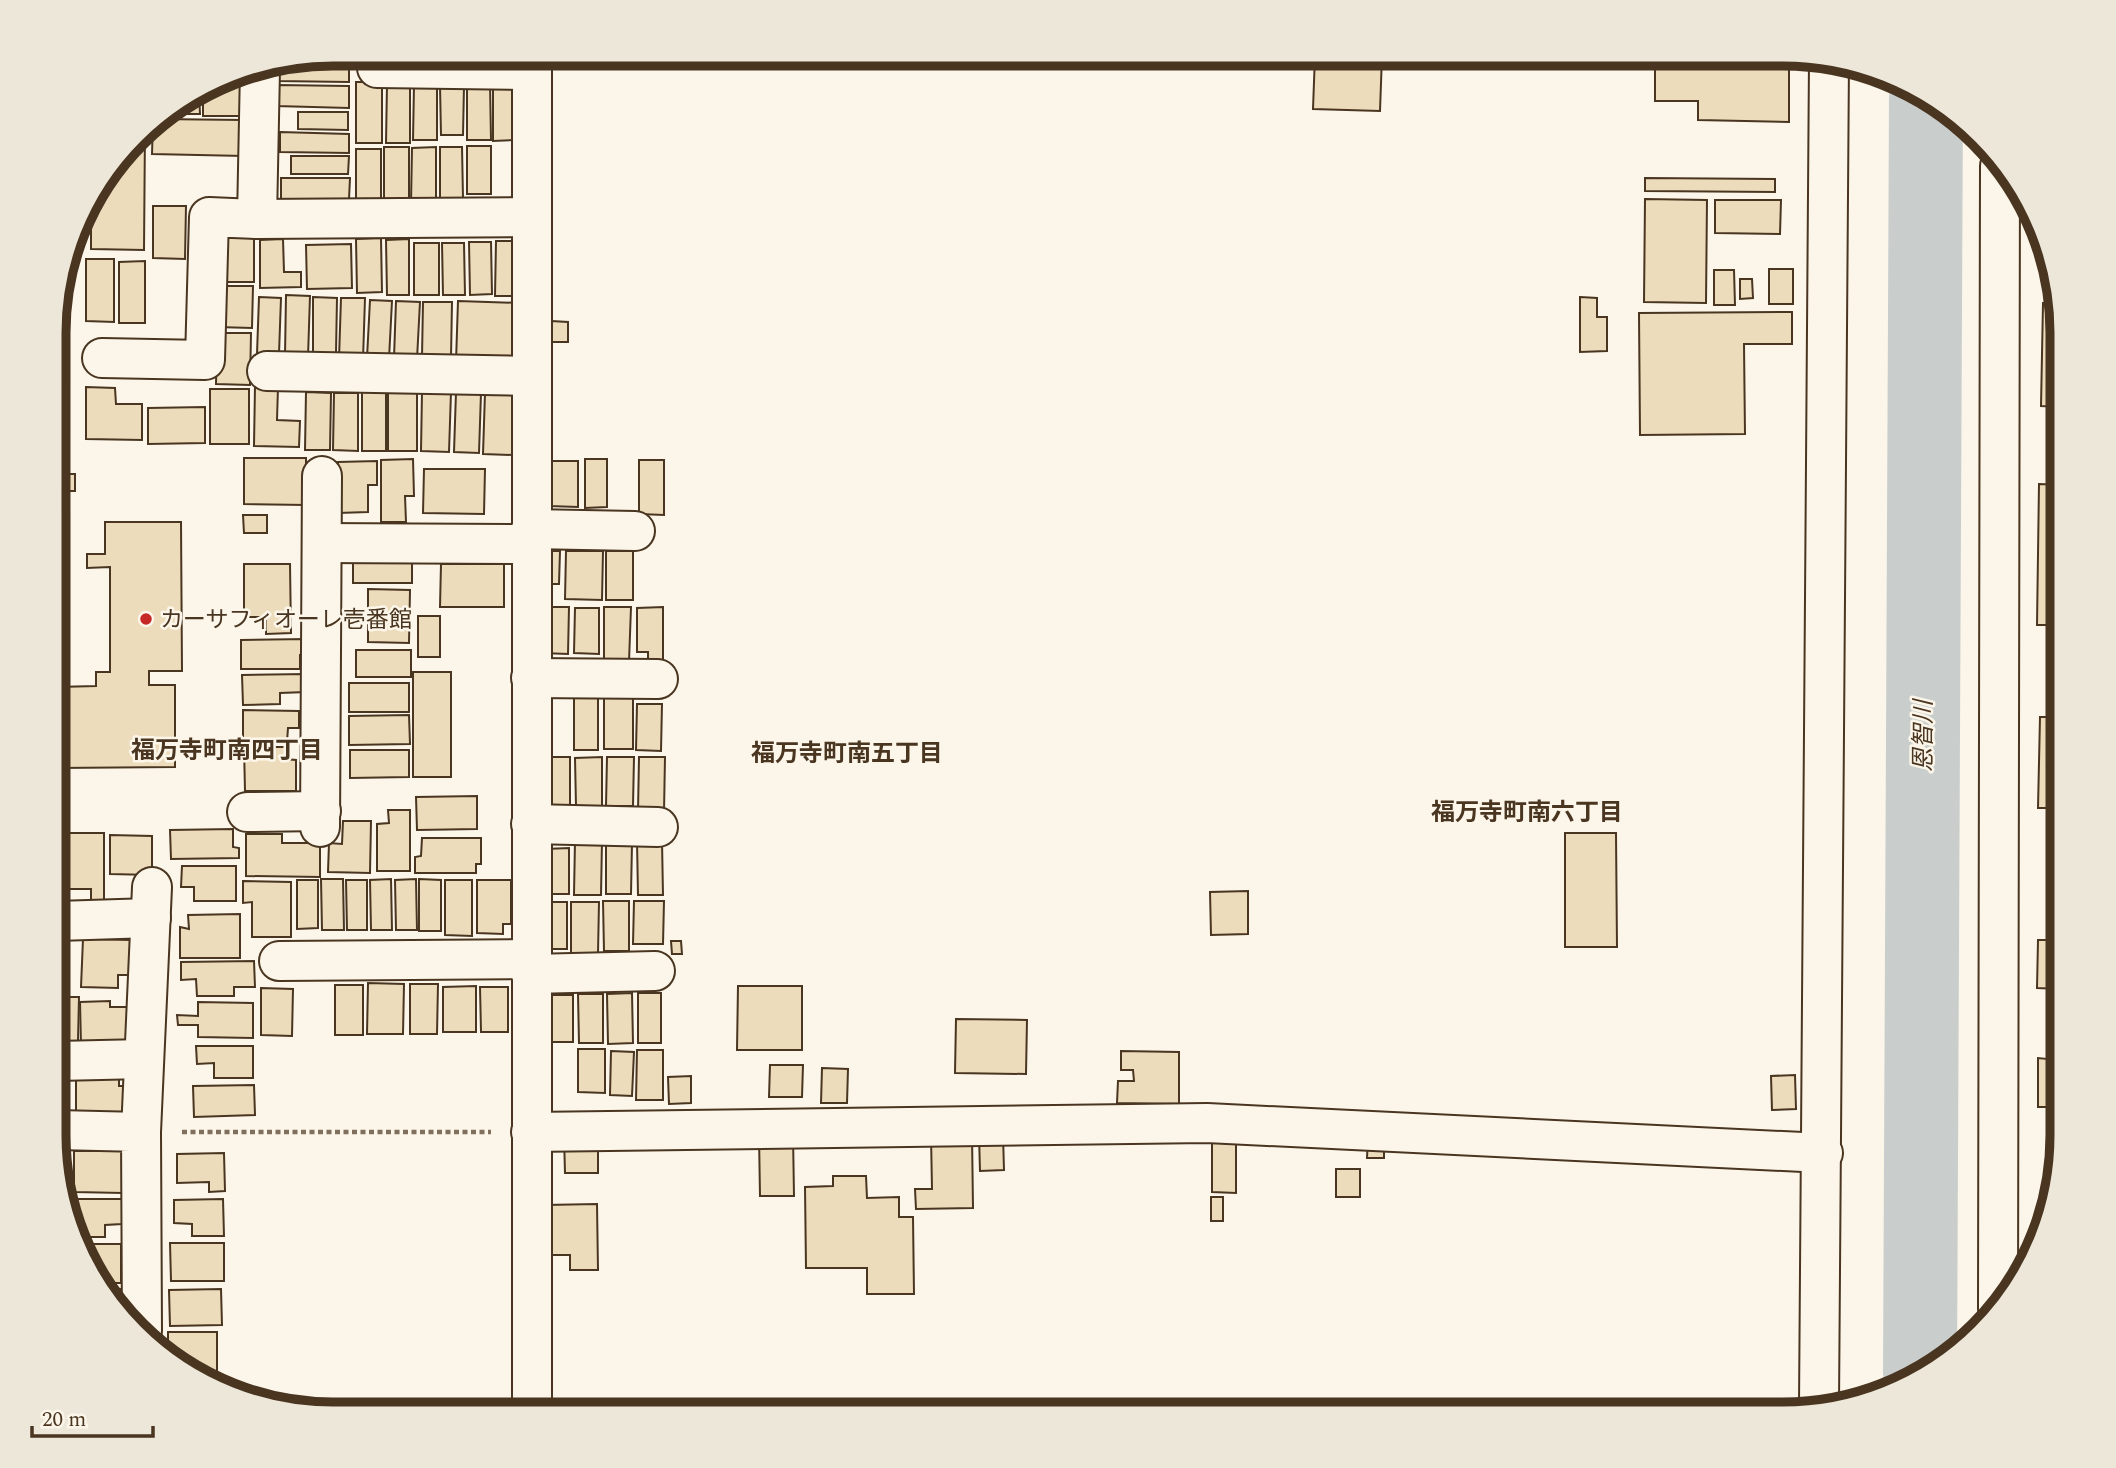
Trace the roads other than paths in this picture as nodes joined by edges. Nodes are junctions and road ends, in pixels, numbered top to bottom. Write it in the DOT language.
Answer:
graph roads {
  1 [pos="429,66"];
  2 [pos="532,66"];
  3 [pos="377,68"];
  4 [pos="1829,71"];
  5 [pos="260,77"];
  6 [pos="2000,179"];
  7 [pos="532,217"];
  8 [pos="257,219"];
  9 [pos="102,358"];
  10 [pos="267,371"];
  11 [pos="532,376"];
  12 [pos="322,476"];
  13 [pos="635,531"];
  14 [pos="532,536"];
  15 [pos="322,543"];
  16 [pos="531,678"];
  17 [pos="658,679"];
  18 [pos="247,812"];
  19 [pos="531,824"];
  20 [pos="658,827"];
  21 [pos="67,919"];
  22 [pos="279,961"];
  23 [pos="531,966"];
  24 [pos="655,971"];
  25 [pos="144,1059"];
  26 [pos="67,1061"];
  27 [pos="67,1130"];
  28 [pos="141,1132"];
  29 [pos="531,1132"];
  30 [pos="1823,1153"];
  31 [pos="1998,1292"];
  32 [pos="142,1320"];
  33 [pos="1819,1399"];
  34 [pos="532,1402"];
  1 -- 3 [label="street"];
  2 -- 7 [label="street"];
  4 -- 30 [label="street"];
  5 -- 8 [label="street"];
  6 -- 31 [label="street"];
  7 -- 8 [label="street"];
  7 -- 11 [label="street"];
  8 -- 9 [label="street"];
  10 -- 11 [label="street"];
  11 -- 14 [label="street"];
  12 -- 15 [label="street"];
  13 -- 14 [label="street"];
  14 -- 15 [label="street"];
  14 -- 16 [label="street"];
  15 -- 18 [label="street"];
  16 -- 17 [label="street"];
  16 -- 19 [label="street"];
  19 -- 20 [label="street"];
  19 -- 23 [label="street"];
  21 -- 25 [label="street"];
  22 -- 23 [label="street"];
  23 -- 24 [label="street"];
  23 -- 29 [label="street"];
  25 -- 26 [label="street"];
  25 -- 28 [label="street"];
  27 -- 28 [label="street"];
  28 -- 32 [label="street"];
  29 -- 30 [label="street"];
  29 -- 34 [label="street"];
  30 -- 33 [label="street"];
}
